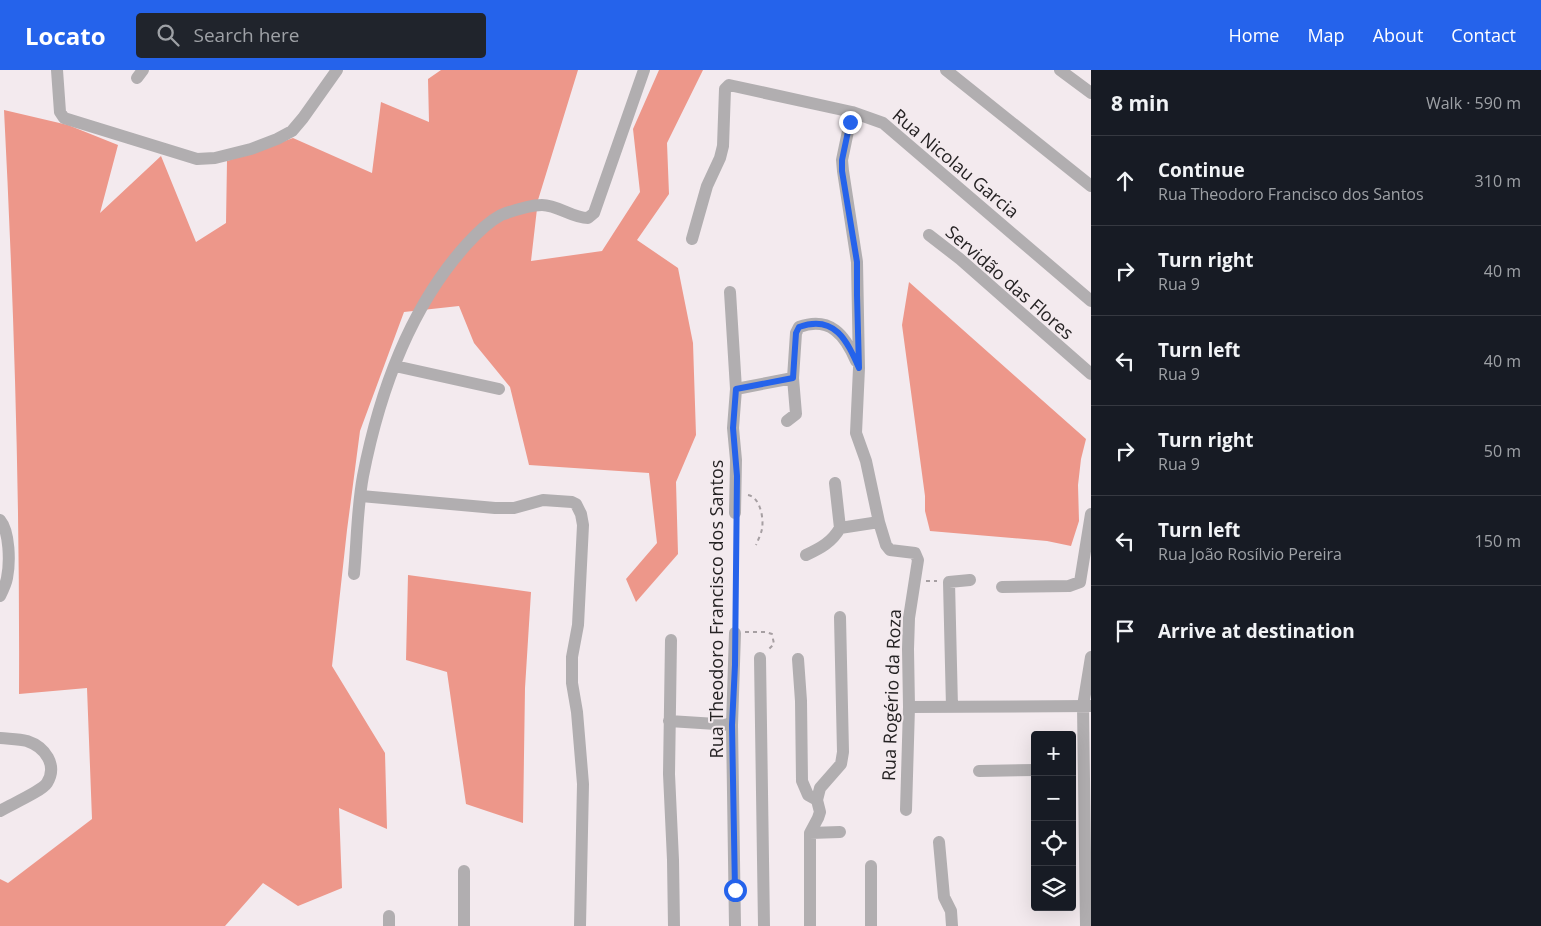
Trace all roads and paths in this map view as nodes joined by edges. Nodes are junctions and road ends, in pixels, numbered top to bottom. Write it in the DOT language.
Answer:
graph roads {
  1 [pos="57,70"];
  2 [pos="337,70"];
  3 [pos="644,70"];
  4 [pos="946,70"];
  5 [pos="1060,70"];
  6 [pos="1091,93"];
  7 [pos="852,112"];
  8 [pos="1091,186"];
  9 [pos="929,235"];
  10 [pos="692,239"];
  11 [pos="730,292"];
  12 [pos="1091,301"];
  13 [pos="395,366"];
  14 [pos="859,368"];
  15 [pos="1091,374"];
  16 [pos="793,378"];
  17 [pos="499,389"];
  18 [pos="736,389"];
  19 [pos="787,421"];
  20 [pos="835,483"];
  21 [pos="735,493"];
  22 [pos="360,496"];
  23 [pos="736,512"];
  24 [pos="1091,514"];
  25 [pos="0,520"];
  26 [pos="879,522"];
  27 [pos="840,528"];
  28 [pos="756,545"];
  29 [pos="806,555"];
  30 [pos="354,574"];
  31 [pos="970,580"];
  32 [pos="914,581"];
  33 [pos="949,582"];
  34 [pos="1002,587"];
  35 [pos="0,596"];
  36 [pos="840,617"];
  37 [pos="735,633"];
  38 [pos="671,640"];
  39 [pos="1091,657"];
  40 [pos="760,658"];
  41 [pos="798,659"];
  42 [pos="1087,706"];
  43 [pos="909,707"];
  44 [pos="952,707"];
  45 [pos="669,722"];
  46 [pos="732,725"];
  47 [pos="0,738"];
  48 [pos="979,770"];
  49 [pos="1031,770"];
  50 [pos="1078,770"];
  51 [pos="817,800"];
  52 [pos="906,810"];
  53 [pos="0,811"];
  54 [pos="840,832"];
  55 [pos="810,833"];
  56 [pos="939,842"];
  57 [pos="871,866"];
  58 [pos="464,871"];
  59 [pos="1083,924"];
  60 [pos="464,926"];
  61 [pos="580,926"];
  62 [pos="674,926"];
  63 [pos="735,926"];
  64 [pos="764,926"];
  65 [pos="810,926"];
  66 [pos="871,926"];
  67 [pos="952,926"];
  1 -- 2 [label="street"];
  3 -- 13 [label="street"];
  4 -- 8 [label="street"];
  5 -- 6 [label="street"];
  7 -- 10 [label="street, Rua Nicolau Garcia"];
  7 -- 12 [label="street, Rua Nicolau Garcia"];
  7 -- 14 [label="street"];
  9 -- 15 [label="street, Servidão das Flores"];
  11 -- 18 [label="street, Rua Theodoro Francisco dos Santos"];
  13 -- 17 [label="street"];
  13 -- 22 [label="street"];
  14 -- 16 [label="street"];
  14 -- 26 [label="street"];
  16 -- 18 [label="street"];
  16 -- 19 [label="street"];
  18 -- 21 [label="street, Rua Theodoro Francisco dos Santos"];
  20 -- 27 [label="street"];
  21 -- 23 [label="street, Rua Theodoro Francisco dos Santos"];
  21 -- 28 [label="path"];
  22 -- 30 [label="street"];
  22 -- 61 [label="street"];
  23 -- 37 [label="path, Rua Theodoro Francisco dos Santos"];
  24 -- 34 [label="street"];
  25 -- 35 [label="street"];
  26 -- 27 [label="street"];
  26 -- 32 [label="street, Rua Rogério da Roza"];
  27 -- 29 [label="street"];
  31 -- 33 [label="street"];
  32 -- 33 [label="path"];
  32 -- 43 [label="street, Rua Rogério da Roza"];
  33 -- 44 [label="street"];
  36 -- 51 [label="street"];
  37 -- 40 [label="path"];
  37 -- 46 [label="street, Rua Theodoro Francisco dos Santos"];
  38 -- 45 [label="street"];
  39 -- 42 [label="street"];
  40 -- 64 [label="street"];
  41 -- 51 [label="street"];
  42 -- 44 [label="street"];
  42 -- 50 [label="street"];
  43 -- 44 [label="street"];
  43 -- 52 [label="street, Rua Rogério da Roza"];
  45 -- 46 [label="street"];
  45 -- 62 [label="street"];
  46 -- 63 [label="street, Rua Theodoro Francisco dos Santos"];
  47 -- 53 [label="street"];
  48 -- 49 [label="street"];
  50 -- 59 [label="street"];
  51 -- 55 [label="street"];
  54 -- 55 [label="street"];
  55 -- 65 [label="street"];
  56 -- 67 [label="street"];
  57 -- 66 [label="street"];
  58 -- 60 [label="street"];
}
